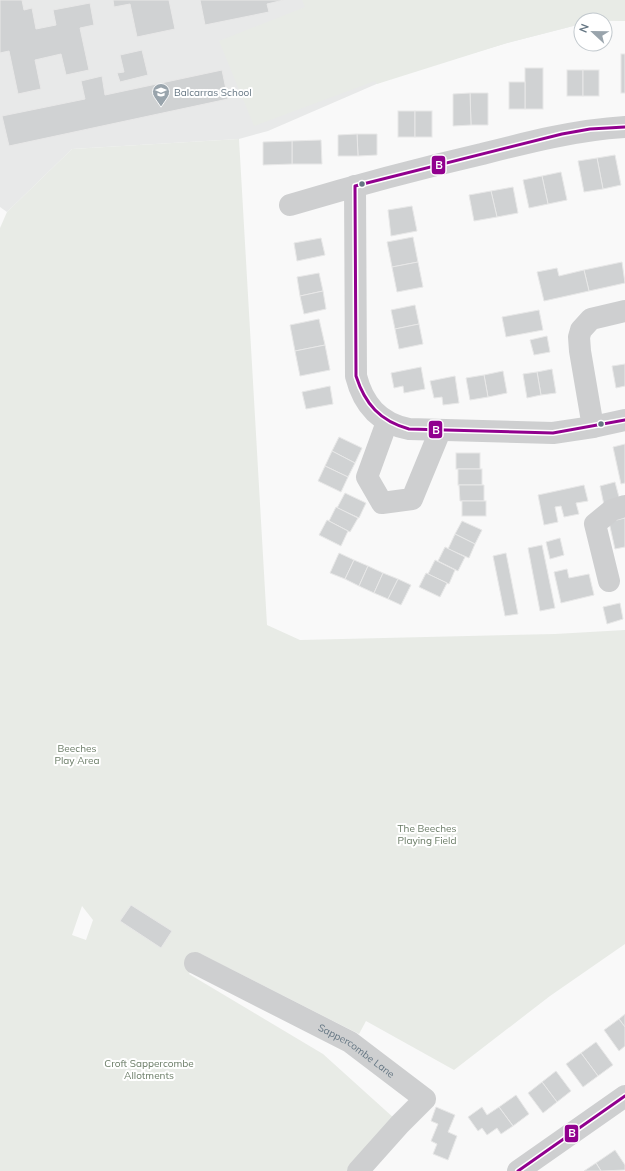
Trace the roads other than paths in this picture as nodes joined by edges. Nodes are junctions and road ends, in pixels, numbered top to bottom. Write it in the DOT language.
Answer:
graph roads {
  1 [pos="625,127"];
  2 [pos="355,186"];
  3 [pos="290,205"];
  4 [pos="625,310"];
  5 [pos="625,420"];
  6 [pos="388,422"];
  7 [pos="593,427"];
  8 [pos="440,431"];
  9 [pos="625,506"];
  10 [pos="609,581"];
  11 [pos="195,963"];
  12 [pos="625,1096"];
  13 [pos="358,1171"];
  14 [pos="518,1171"];
  1 -- 2 [label="street"];
  2 -- 3 [label="street"];
  2 -- 6 [label="street"];
  4 -- 7 [label="street"];
  5 -- 7 [label="street"];
  6 -- 8 [label="street"];
  6 -- 8 [label="street"];
  7 -- 8 [label="street"];
  9 -- 10 [label="street"];
  11 -- 13 [label="street, Sappercombe Lane"];
  12 -- 14 [label="street"];
}
